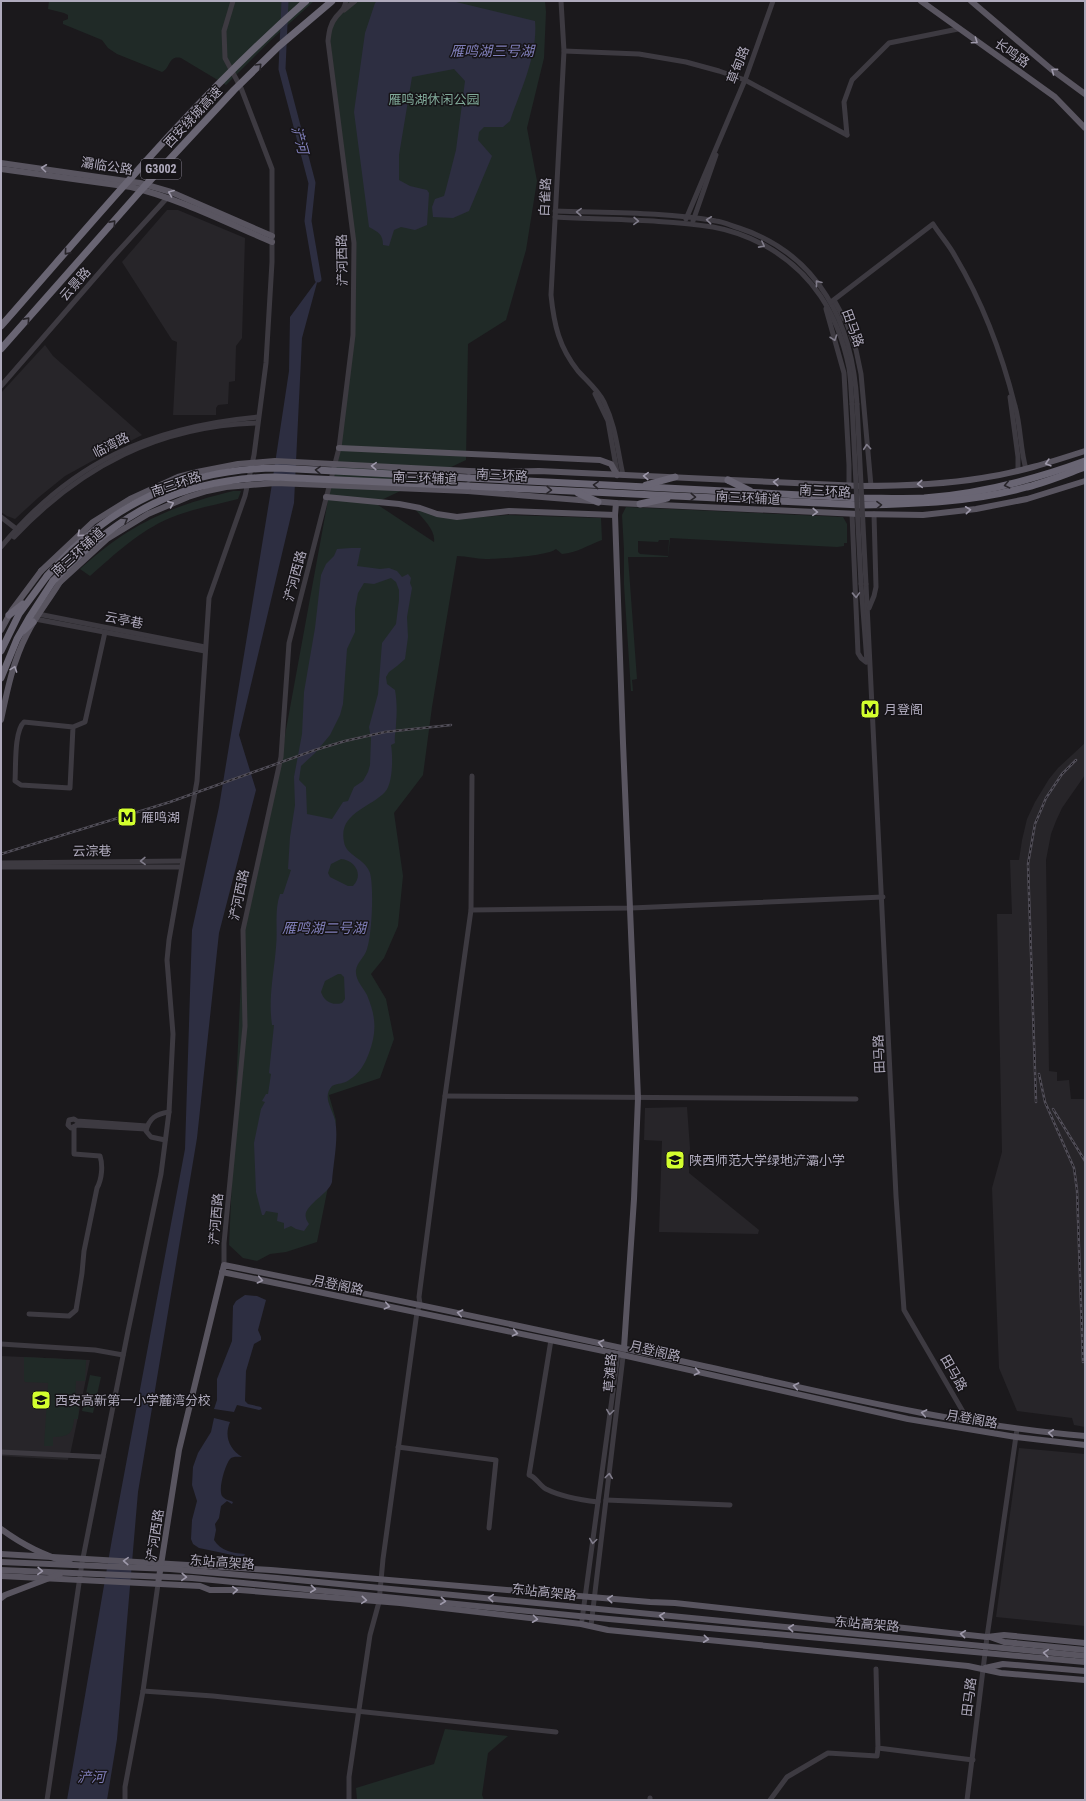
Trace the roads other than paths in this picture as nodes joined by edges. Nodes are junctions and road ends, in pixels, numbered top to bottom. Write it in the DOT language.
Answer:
graph roads {
  1 [pos="233,1"];
  2 [pos="306,1"];
  3 [pos="332,1"];
  4 [pos="346,1"];
  5 [pos="355,1"];
  6 [pos="561,1"];
  7 [pos="773,1"];
  8 [pos="921,1"];
  9 [pos="971,1"];
  10 [pos="344,10"];
  11 [pos="958,29"];
  12 [pos="564,52"];
  13 [pos="745,80"];
  14 [pos="1085,94"];
  15 [pos="1085,128"];
  16 [pos="722,136"];
  17 [pos="1,163"];
  18 [pos="1,169"];
  19 [pos="167,198"];
  20 [pos="555,211"];
  21 [pos="555,217"];
  22 [pos="687,218"];
  23 [pos="694,218"];
  24 [pos="685,224"];
  25 [pos="692,225"];
  26 [pos="272,239"];
  27 [pos="824,300"];
  28 [pos="832,301"];
  29 [pos="1,326"];
  30 [pos="1,349"];
  31 [pos="1,386"];
  32 [pos="1009,386"];
  33 [pos="854,404"];
  34 [pos="258,420"];
  35 [pos="339,448"];
  36 [pos="1085,451"];
  37 [pos="1085,461"];
  38 [pos="1085,467"];
  39 [pos="1026,469"];
  40 [pos="1018,471"];
  41 [pos="469,474"];
  42 [pos="620,475"];
  43 [pos="675,478"];
  44 [pos="728,480"];
  45 [pos="1085,481"];
  46 [pos="849,486"];
  47 [pos="871,486"];
  48 [pos="640,487"];
  49 [pos="468,488"];
  50 [pos="574,491"];
  51 [pos="754,493"];
  52 [pos="984,493"];
  53 [pos="678,496"];
  54 [pos="326,497"];
  55 [pos="598,502"];
  56 [pos="616,503"];
  57 [pos="640,504"];
  58 [pos="852,514"];
  59 [pos="874,514"];
  60 [pos="615,515"];
  61 [pos="1,517"];
  62 [pos="18,530"];
  63 [pos="1,548"];
  64 [pos="1,553"];
  65 [pos="44,574"];
  66 [pos="56,582"];
  67 [pos="864,584"];
  68 [pos="30,597"];
  69 [pos="868,609"];
  70 [pos="9,615"];
  71 [pos="36,618"];
  72 [pos="1,630"];
  73 [pos="105,632"];
  74 [pos="20,634"];
  75 [pos="205,649"];
  76 [pos="1,652"];
  77 [pos="866,662"];
  78 [pos="870,669"];
  79 [pos="1,678"];
  80 [pos="1,720"];
  81 [pos="72,727"];
  82 [pos="472,776"];
  83 [pos="182,861"];
  84 [pos="1,863"];
  85 [pos="1,867"];
  86 [pos="181,867"];
  87 [pos="882,898"];
  88 [pos="631,908"];
  89 [pos="471,910"];
  90 [pos="445,1096"];
  91 [pos="638,1098"];
  92 [pos="856,1098"];
  93 [pos="169,1112"];
  94 [pos="74,1127"];
  95 [pos="147,1128"];
  96 [pos="165,1140"];
  97 [pos="223,1268"];
  98 [pos="420,1304"];
  99 [pos="417,1312"];
  100 [pos="29,1314"];
  101 [pos="551,1340"];
  102 [pos="1,1344"];
  103 [pos="624,1348"];
  104 [pos="123,1355"];
  105 [pos="621,1355"];
  106 [pos="969,1422"];
  107 [pos="1017,1429"];
  108 [pos="1085,1436"];
  109 [pos="1016,1437"];
  110 [pos="1085,1445"];
  111 [pos="398,1447"];
  112 [pos="1,1452"];
  113 [pos="103,1457"];
  114 [pos="606,1500"];
  115 [pos="598,1502"];
  116 [pos="730,1505"];
  117 [pos="488,1528"];
  118 [pos="1,1531"];
  119 [pos="1,1554"];
  120 [pos="83,1558"];
  121 [pos="1,1562"];
  122 [pos="159,1563"];
  123 [pos="78,1566"];
  124 [pos="1,1570"];
  125 [pos="64,1572"];
  126 [pos="1,1576"];
  127 [pos="81,1580"];
  128 [pos="381,1580"];
  129 [pos="156,1584"];
  130 [pos="586,1597"];
  131 [pos="1,1598"];
  132 [pos="593,1598"];
  133 [pos="379,1602"];
  134 [pos="581,1624"];
  135 [pos="591,1626"];
  136 [pos="987,1637"];
  137 [pos="1085,1643"];
  138 [pos="1085,1650"];
  139 [pos="1085,1656"];
  140 [pos="1085,1662"];
  141 [pos="984,1668"];
  142 [pos="876,1669"];
  143 [pos="1085,1671"];
  144 [pos="1085,1680"];
  145 [pos="143,1691"];
  146 [pos="359,1711"];
  147 [pos="556,1732"];
  148 [pos="878,1748"];
  149 [pos="973,1760"];
  150 [pos="47,1800"];
  151 [pos="125,1800"];
  152 [pos="349,1800"];
  153 [pos="770,1800"];
  154 [pos="967,1800"];
  1 -- 26 [label="street"];
  2 -- 29 [label="highway, 西安绕城高速 / G3002, one-way, bridge"];
  30 -- 3 [label="highway, 西安绕城高速 / G3002, one-way, bridge"];
  4 -- 10 [label="street, 浐河西路"];
  5 -- 10 [label="street"];
  6 -- 12 [label="street, 白雀路"];
  7 -- 13 [label="street, 草甸路"];
  8 -- 11 [label="main road, 长鸣路"];
  14 -- 9 [label="main road, 长鸣路, one-way"];
  10 -- 35 [label="street, 浐河西路"];
  11 -- 13 [label="street"];
  11 -- 15 [label="main road, 长鸣路, one-way"];
  12 -- 13 [label="street"];
  12 -- 20 [label="street, 白雀路"];
  13 -- 16 [label="street, 草甸路"];
  16 -- 22 [label="street"];
  16 -- 23 [label="street"];
  26 -- 17 [label="main road, 灞临公路, one-way"];
  18 -- 19 [label="main road, 灞临公路"];
  19 -- 26 [label="main road, 灞临公路"];
  19 -- 31 [label="street, 云景路"];
  20 -- 21 [label="street, 白雀路"];
  22 -- 20 [label="street, 田马路, one-way"];
  21 -- 24 [label="street, 田马路, one-way"];
  21 -- 42 [label="street, 白雀路"];
  22 -- 23 [label="street, 田马路"];
  22 -- 24 [label="street"];
  23 -- 25 [label="street"];
  28 -- 23 [label="street, 田马路, one-way"];
  24 -- 25 [label="street, 田马路"];
  25 -- 27 [label="street, 田马路, one-way"];
  26 -- 34 [label="street"];
  27 -- 33 [label="street, 田马路"];
  27 -- 46 [label="street, one-way"];
  28 -- 32 [label="street"];
  28 -- 33 [label="street, 田马路"];
  47 -- 28 [label="street, one-way"];
  32 -- 39 [label="street"];
  32 -- 40 [label="street"];
  33 -- 67 [label="street, 田马路, bridge"];
  34 -- 62 [label="street, 临湾路"];
  34 -- 75 [label="street"];
  35 -- 42 [label="main road"];
  35 -- 54 [label="street, 浐河西路"];
  36 -- 39 [label="main road, 南三环辅道, one-way"];
  37 -- 52 [label="highway, 南三环路, one-way"];
  38 -- 52 [label="highway, 南三环路"];
  39 -- 40 [label="main road, 南三环辅道"];
  40 -- 47 [label="main road, 南三环辅道, one-way"];
  41 -- 42 [label="main road, 南三环辅道"];
  48 -- 41 [label="highway, 南三环路, one-way"];
  41 -- 65 [label="highway, 南三环路, one-way, bridge"];
  43 -- 42 [label="main road, 南三环辅道, one-way"];
  43 -- 44 [label="main road, 南三环辅道"];
  43 -- 48 [label="highway"];
  46 -- 44 [label="main road, 南三环辅道, one-way"];
  44 -- 51 [label="highway"];
  59 -- 45 [label="main road, 南三环辅道, one-way"];
  46 -- 47 [label="main road, 南三环辅道"];
  48 -- 51 [label="highway, 南三环路"];
  49 -- 50 [label="highway, 南三环路, one-way"];
  49 -- 55 [label="main road, 南三环辅道"];
  66 -- 49 [label="highway, 南三环路, one-way, bridge"];
  50 -- 53 [label="highway, 南三环路"];
  50 -- 55 [label="highway"];
  51 -- 52 [label="highway, 南三环路"];
  53 -- 52 [label="highway, 南三环路, one-way"];
  53 -- 57 [label="highway"];
  54 -- 60 [label="main road"];
  54 -- 97 [label="street, 浐河西路"];
  55 -- 56 [label="main road, 南三环辅道"];
  56 -- 57 [label="main road, 南三环辅道"];
  56 -- 60 [label="main road"];
  57 -- 58 [label="main road, 南三环辅道, one-way"];
  58 -- 59 [label="main road, 南三环辅道"];
  58 -- 77 [label="street, one-way"];
  59 -- 69 [label="street"];
  60 -- 88 [label="main road"];
  61 -- 62 [label="street"];
  62 -- 63 [label="street, 临湾路"];
  62 -- 64 [label="street, 临湾路"];
  65 -- 68 [label="highway, 南三环路"];
  65 -- 70 [label="main road, 南三环辅道"];
  66 -- 71 [label="main road, 南三环辅道"];
  66 -- 74 [label="highway, 南三环路"];
  67 -- 69 [label="street, 田马路"];
  67 -- 77 [label="street, 田马路"];
  68 -- 70 [label="highway"];
  68 -- 76 [label="highway, 南三环路"];
  69 -- 78 [label="street, 田马路"];
  70 -- 72 [label="main road, 南三环辅道"];
  71 -- 73 [label="street"];
  71 -- 74 [label="highway"];
  71 -- 75 [label="street, 云亭巷"];
  80 -- 71 [label="main road, 南三环辅道, one-way"];
  73 -- 75 [label="street"];
  73 -- 81 [label="street"];
  74 -- 79 [label="highway, 南三环路"];
  75 -- 83 [label="street"];
  77 -- 78 [label="street, 田马路"];
  78 -- 87 [label="street, 田马路"];
  81 -- 81 [label="street"];
  82 -- 89 [label="street"];
  83 -- 84 [label="street, 云淙巷, one-way"];
  83 -- 86 [label="street"];
  85 -- 86 [label="street, 云淙巷"];
  86 -- 93 [label="street"];
  87 -- 88 [label="street"];
  87 -- 106 [label="street, 田马路"];
  88 -- 89 [label="street"];
  88 -- 91 [label="main road"];
  89 -- 90 [label="street"];
  90 -- 91 [label="street"];
  90 -- 98 [label="street"];
  91 -- 92 [label="street"];
  91 -- 103 [label="main road"];
  93 -- 95 [label="street"];
  93 -- 96 [label="street"];
  94 -- 95 [label="street"];
  94 -- 95 [label="street"];
  94 -- 100 [label="street"];
  95 -- 96 [label="street"];
  96 -- 104 [label="street"];
  97 -- 98 [label="main road, 月登阁路"];
  97 -- 99 [label="main road, 月登阁路, one-way"];
  97 -- 122 [label="main road, 浐河西路"];
  98 -- 99 [label="street"];
  103 -- 98 [label="main road, 月登阁路, one-way"];
  99 -- 101 [label="main road, 月登阁路, one-way"];
  99 -- 111 [label="street"];
  101 -- 105 [label="main road, 月登阁路"];
  101 -- 115 [label="street"];
  102 -- 104 [label="street"];
  103 -- 105 [label="street, 草滩路"];
  106 -- 103 [label="main road, 月登阁路, one-way"];
  104 -- 113 [label="street"];
  105 -- 109 [label="main road, 月登阁路, one-way"];
  114 -- 105 [label="street, 草滩路, one-way"];
  105 -- 115 [label="street, 草滩路, one-way"];
  106 -- 107 [label="main road, 月登阁路"];
  108 -- 107 [label="main road, 月登阁路, one-way"];
  107 -- 109 [label="street, 田马路"];
  109 -- 110 [label="main road, 月登阁路"];
  109 -- 136 [label="street, 田马路"];
  111 -- 117 [label="street"];
  111 -- 128 [label="street"];
  112 -- 113 [label="street"];
  113 -- 120 [label="street"];
  114 -- 116 [label="street"];
  114 -- 132 [label="street, 草滩路"];
  115 -- 130 [label="street, 草滩路, one-way"];
  118 -- 123 [label="main road, bridge"];
  119 -- 120 [label="main road"];
  122 -- 120 [label="main road, one-way"];
  120 -- 127 [label="street"];
  121 -- 123 [label="main road, 东站高架路, bridge"];
  122 -- 128 [label="main road"];
  122 -- 129 [label="main road, 浐河西路"];
  139 -- 123 [label="main road, 东站高架路, one-way, bridge"];
  124 -- 125 [label="main road, 东站高架路, one-way, bridge"];
  125 -- 131 [label="main road, bridge"];
  125 -- 140 [label="main road, 东站高架路, one-way, bridge"];
  126 -- 127 [label="main road"];
  127 -- 129 [label="main road"];
  127 -- 150 [label="street"];
  128 -- 130 [label="main road"];
  128 -- 133 [label="street"];
  129 -- 133 [label="main road, one-way"];
  129 -- 145 [label="street, 浐河西路"];
  130 -- 132 [label="main road"];
  130 -- 134 [label="street, 草滩路"];
  132 -- 135 [label="street, 草滩路"];
  136 -- 132 [label="main road, one-way"];
  133 -- 134 [label="main road, one-way"];
  133 -- 146 [label="street"];
  134 -- 135 [label="main road"];
  135 -- 141 [label="main road, one-way"];
  136 -- 137 [label="main road"];
  136 -- 138 [label="main road"];
  136 -- 141 [label="street, 田马路"];
  141 -- 143 [label="main road"];
  141 -- 144 [label="main road"];
  141 -- 149 [label="street, 田马路"];
  142 -- 148 [label="street"];
  145 -- 146 [label="street"];
  145 -- 151 [label="street, 浐河西路"];
  146 -- 147 [label="street"];
  146 -- 152 [label="street"];
  148 -- 149 [label="street"];
  148 -- 153 [label="street"];
  149 -- 154 [label="street, 田马路"];
}
